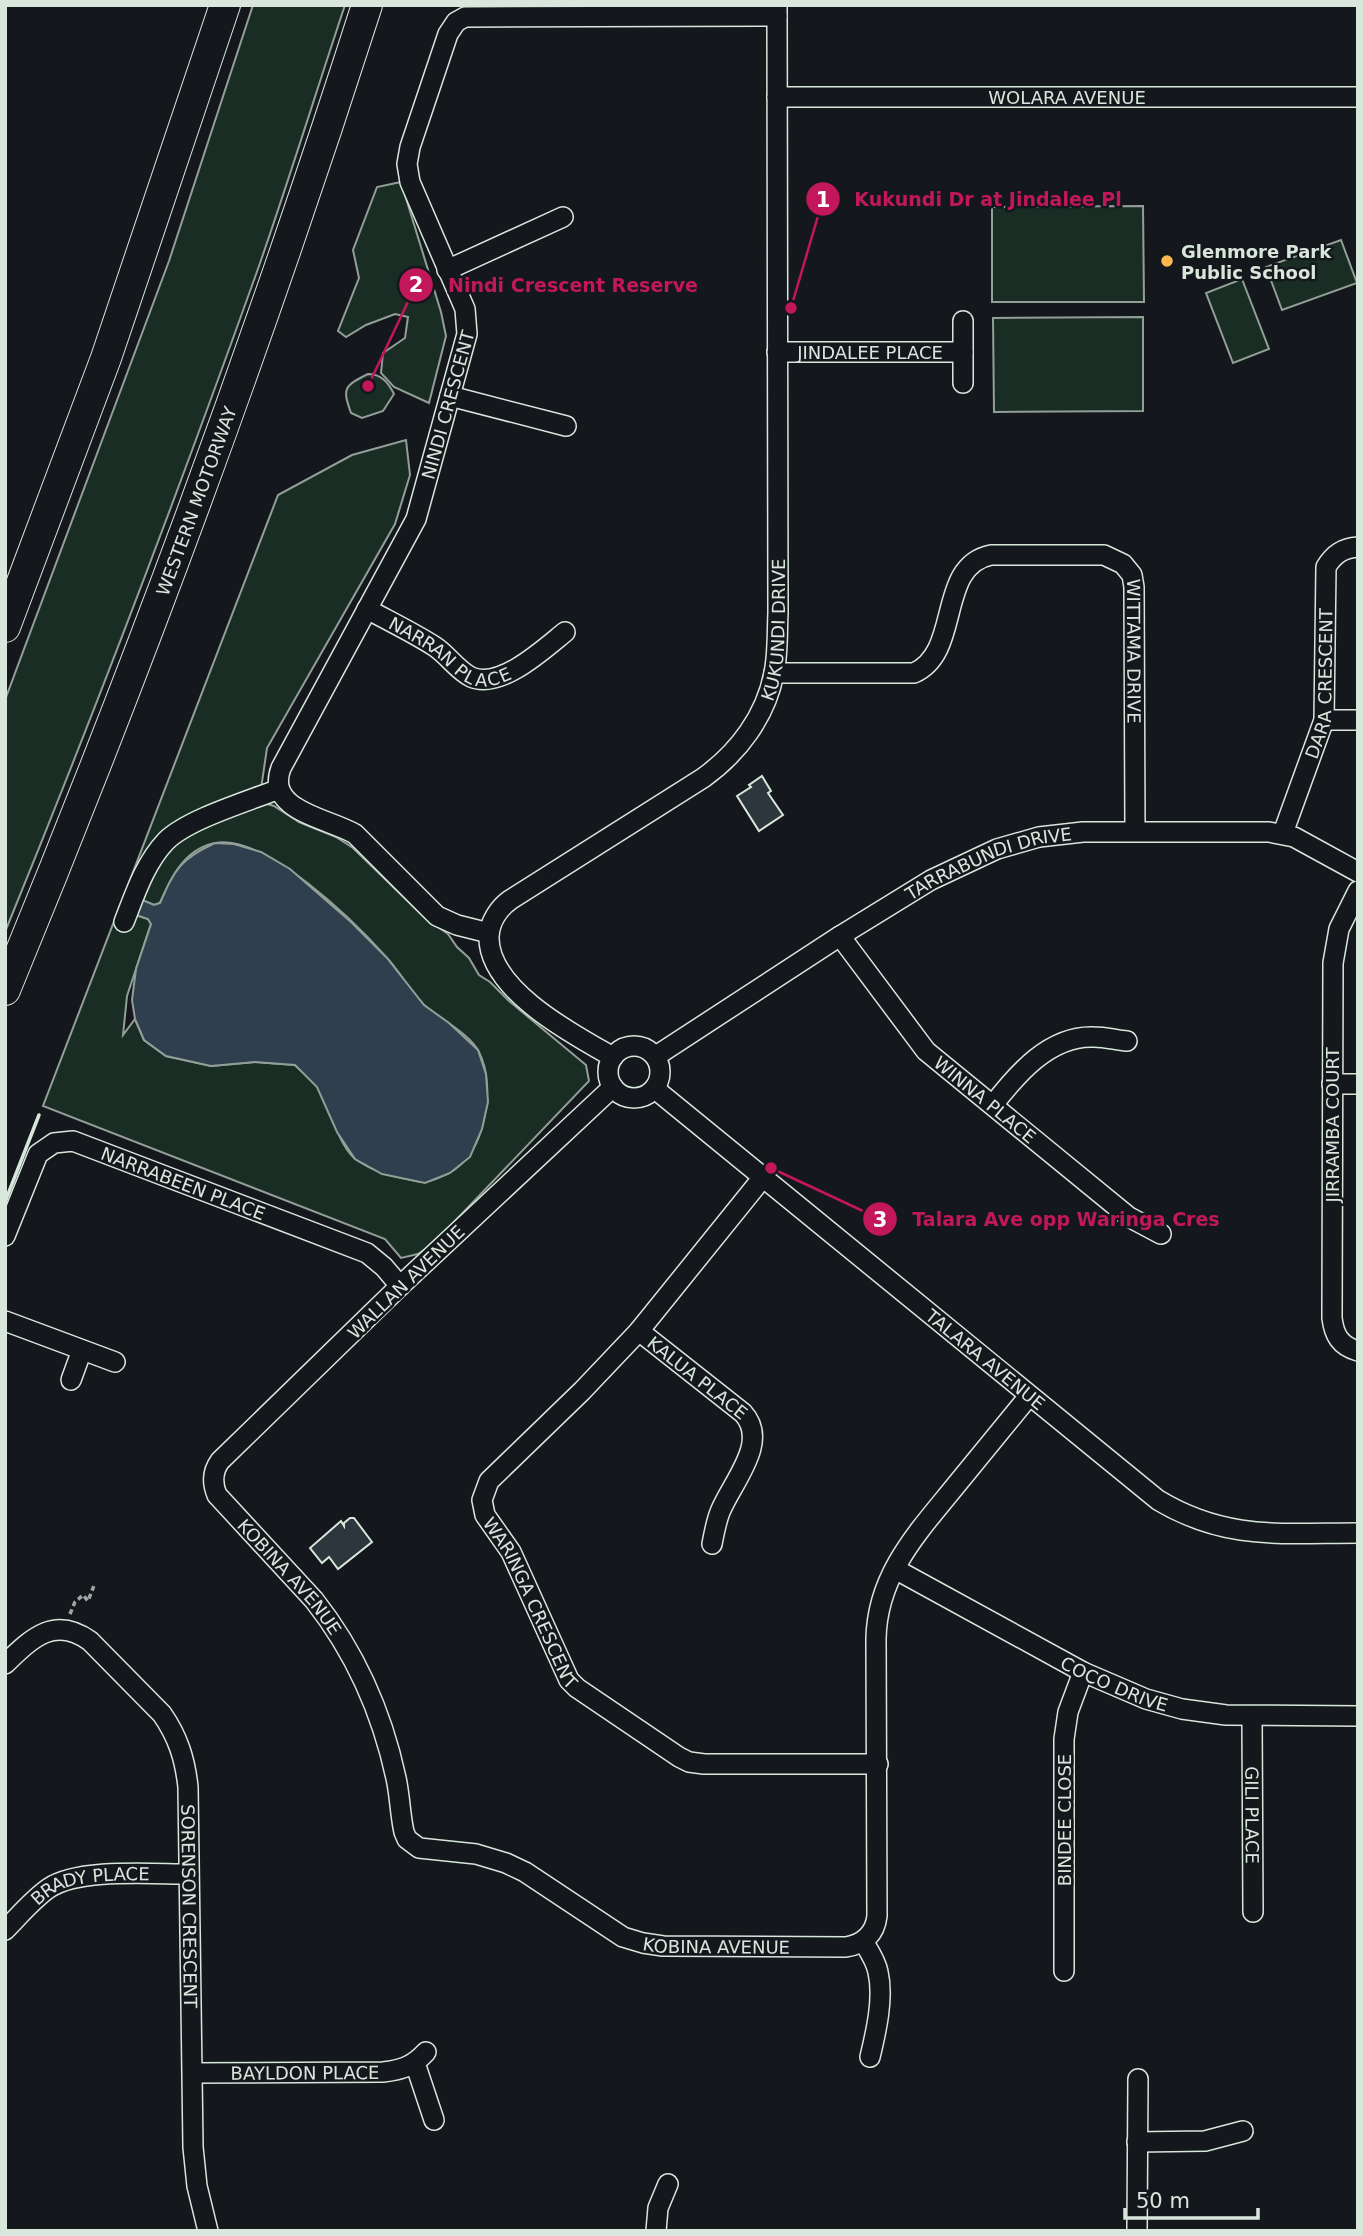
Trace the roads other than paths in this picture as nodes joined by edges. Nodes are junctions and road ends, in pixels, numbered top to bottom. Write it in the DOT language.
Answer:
graph roads {
  1 [pos="225,5"];
  2 [pos="367,5"];
  3 [pos="777,11"];
  4 [pos="777,97"];
  5 [pos="1358,97"];
  6 [pos="563,217"];
  7 [pos="447,270"];
  8 [pos="963,321"];
  9 [pos="777,352"];
  10 [pos="963,352"];
  11 [pos="963,383"];
  12 [pos="450,396"];
  13 [pos="566,426"];
  14 [pos="1358,547"];
  15 [pos="367,609"];
  16 [pos="5,627"];
  17 [pos="565,632"];
  18 [pos="774,673"];
  19 [pos="1324,720"];
  20 [pos="1358,720"];
  21 [pos="279,789"];
  22 [pos="1135,830"];
  23 [pos="1283,833"];
  24 [pos="1358,872"];
  25 [pos="1358,891"];
  26 [pos="124,922"];
  27 [pos="489,933"];
  28 [pos="840,936"];
  29 [pos="5,990"];
  30 [pos="1127,1041"];
  31 [pos="656,1056"];
  32 [pos="613,1057"];
  33 [pos="1332,1084"];
  34 [pos="1358,1084"];
  35 [pos="613,1087"];
  36 [pos="655,1088"];
  37 [pos="993,1105"];
  38 [pos="764,1176"];
  39 [pos="1161,1234"];
  40 [pos="5,1236"];
  41 [pos="400,1286"];
  42 [pos="5,1321"];
  43 [pos="639,1331"];
  44 [pos="82,1350"];
  45 [pos="1358,1351"];
  46 [pos="115,1362"];
  47 [pos="71,1380"];
  48 [pos="1030,1396"];
  49 [pos="214,1486"];
  50 [pos="1358,1533"];
  51 [pos="712,1544"];
  52 [pos="895,1569"];
  53 [pos="5,1664"];
  54 [pos="1083,1672"];
  55 [pos="1358,1716"];
  56 [pos="1252,1717"];
  57 [pos="878,1764"];
  58 [pos="189,1874"];
  59 [pos="1253,1912"];
  60 [pos="5,1930"];
  61 [pos="863,1941"];
  62 [pos="1064,1971"];
  63 [pos="870,2057"];
  64 [pos="193,2073"];
  65 [pos="1138,2079"];
  66 [pos="434,2120"];
  67 [pos="1243,2132"];
  68 [pos="1137,2142"];
  69 [pos="668,2184"];
  70 [pos="208,2231"];
  71 [pos="656,2231"];
  72 [pos="1137,2231"];
  1 -- 16 [label="highway"];
  2 -- 29 [label="highway, WESTERN MOTORWAY"];
  3 -- 4 [label="street, KUKUNDI DRIVE"];
  3 -- 7 [label="street, NINDI CRESCENT"];
  4 -- 5 [label="street, WOLARA AVENUE"];
  4 -- 9 [label="street, KUKUNDI DRIVE"];
  6 -- 7 [label="street"];
  7 -- 12 [label="street, NINDI CRESCENT"];
  8 -- 10 [label="street, JINDALEE PLACE"];
  9 -- 10 [label="street, JINDALEE PLACE"];
  9 -- 18 [label="street, KUKUNDI DRIVE"];
  10 -- 11 [label="street, JINDALEE PLACE"];
  12 -- 13 [label="street"];
  12 -- 15 [label="street, NINDI CRESCENT"];
  14 -- 19 [label="street, DARA CRESCENT"];
  15 -- 17 [label="street, NARRAN PLACE"];
  15 -- 21 [label="street, NINDI CRESCENT"];
  18 -- 22 [label="street, WITTAMA DRIVE"];
  18 -- 27 [label="street, KUKUNDI DRIVE"];
  19 -- 20 [label="street"];
  19 -- 23 [label="street, DARA CRESCENT"];
  21 -- 26 [label="street"];
  21 -- 27 [label="street"];
  22 -- 23 [label="street, TARRABUNDI DRIVE"];
  22 -- 28 [label="street, TARRABUNDI DRIVE"];
  23 -- 24 [label="street, TARRABUNDI DRIVE"];
  25 -- 33 [label="street, JIRRAMBA COURT"];
  27 -- 32 [label="street"];
  28 -- 31 [label="street, TARRABUNDI DRIVE"];
  28 -- 37 [label="street, WINNA PLACE"];
  30 -- 37 [label="street"];
  31 -- 32 [label="street"];
  31 -- 36 [label="street"];
  32 -- 35 [label="street"];
  33 -- 34 [label="street"];
  33 -- 45 [label="street, JIRRAMBA COURT"];
  35 -- 36 [label="street"];
  35 -- 41 [label="street, WALLAN AVENUE"];
  36 -- 38 [label="street, TALARA AVENUE"];
  37 -- 39 [label="street, WINNA PLACE"];
  38 -- 43 [label="street, WARINGA CRESCENT"];
  38 -- 48 [label="street, TALARA AVENUE"];
  40 -- 41 [label="street, NARRABEEN PLACE"];
  41 -- 49 [label="street, WALLAN AVENUE"];
  42 -- 44 [label="street"];
  43 -- 51 [label="street, KALUA PLACE"];
  43 -- 57 [label="street, WARINGA CRESCENT"];
  44 -- 46 [label="street"];
  44 -- 47 [label="street"];
  48 -- 50 [label="street, TALARA AVENUE"];
  48 -- 52 [label="street"];
  49 -- 61 [label="street, KOBINA AVENUE"];
  52 -- 54 [label="street, COCO DRIVE"];
  52 -- 57 [label="street"];
  53 -- 58 [label="street, SORENSON CRESCENT"];
  54 -- 56 [label="street, COCO DRIVE"];
  54 -- 62 [label="street, BINDEE CLOSE"];
  55 -- 56 [label="street, COCO DRIVE"];
  56 -- 59 [label="street, GILI PLACE"];
  57 -- 61 [label="street"];
  58 -- 60 [label="street, BRADY PLACE"];
  58 -- 64 [label="street, SORENSON CRESCENT"];
  61 -- 63 [label="street"];
  64 -- 66 [label="street, BAYLDON PLACE"];
  64 -- 70 [label="street, SORENSON CRESCENT"];
  65 -- 68 [label="street"];
  67 -- 68 [label="street"];
  68 -- 72 [label="street"];
  69 -- 71 [label="street"];
}
